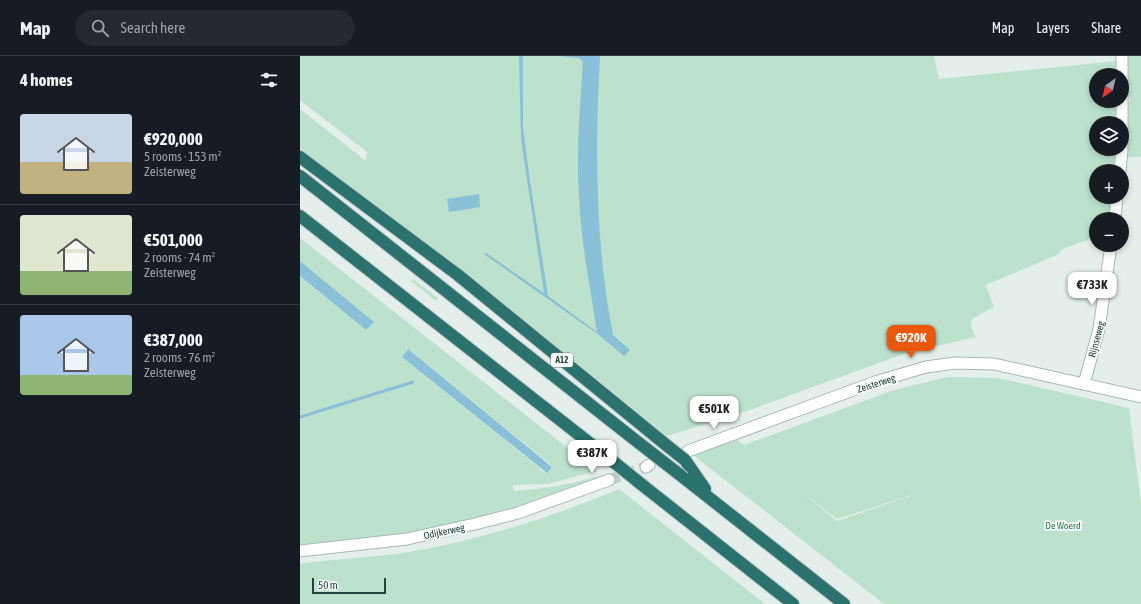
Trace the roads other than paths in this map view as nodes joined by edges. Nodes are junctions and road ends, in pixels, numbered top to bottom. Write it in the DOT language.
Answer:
graph roads {
  1 [pos="1122,56"];
  2 [pos="1122,116"];
  3 [pos="300,157"];
  4 [pos="300,176"];
  5 [pos="300,216"];
  6 [pos="1110,252"];
  7 [pos="1084,384"];
  8 [pos="1141,397"];
  9 [pos="686,456"];
  10 [pos="609,480"];
  11 [pos="711,498"];
  12 [pos="300,551"];
  13 [pos="793,604"];
  14 [pos="844,604"];
  1 -- 2 [label="street"];
  3 -- 9 [label="highway, A12, bridge"];
  4 -- 11 [label="highway, A12, bridge"];
  5 -- 13 [label="highway, bridge"];
  6 -- 7 [label="street, Rijnseweg"];
  7 -- 8 [label="street, Zeisterweg"];
  7 -- 9 [label="street, Zeisterweg"];
  9 -- 11 [label="highway, A12"];
  10 -- 12 [label="street, Odijkerweg"];
  11 -- 14 [label="highway, A12"];
}
